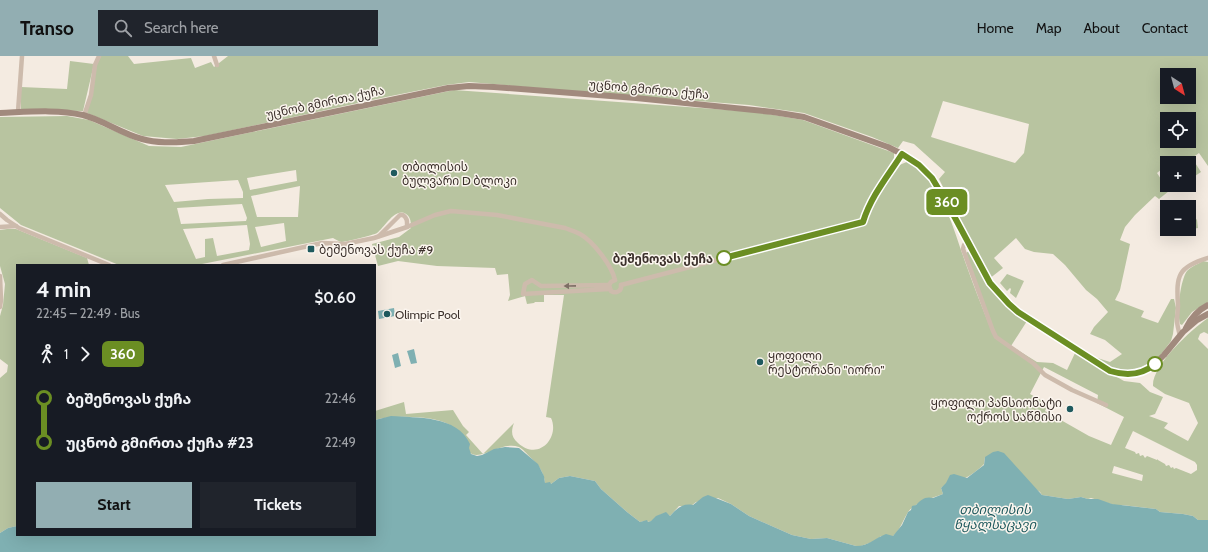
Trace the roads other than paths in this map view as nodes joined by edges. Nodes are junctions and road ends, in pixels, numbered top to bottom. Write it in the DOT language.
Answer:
graph roads {
  1 [pos="22,56"];
  2 [pos="99,56"];
  3 [pos="214,56"];
  4 [pos="217,65"];
  5 [pos="18,112"];
  6 [pos="0,113"];
  7 [pos="84,116"];
  8 [pos="902,154"];
  9 [pos="1,215"];
  10 [pos="16,226"];
  11 [pos="0,227"];
  12 [pos="407,227"];
  13 [pos="377,237"];
  14 [pos="967,241"];
  15 [pos="1208,258"];
  16 [pos="107,264"];
  17 [pos="228,264"];
  18 [pos="0,276"];
  19 [pos="615,280"];
  20 [pos="621,285"];
  21 [pos="609,287"];
  22 [pos="1208,305"];
  23 [pos="0,307"];
  24 [pos="1208,314"];
  25 [pos="1181,334"];
  26 [pos="1106,405"];
  1 -- 5 [label="street"];
  2 -- 7 [label="street"];
  3 -- 4 [label="street"];
  5 -- 6 [label="main road, უცნობ გმირთა ქუჩა"];
  5 -- 7 [label="main road, უცნობ გმირთა ქუჩა"];
  7 -- 8 [label="main road, უცნობ გმირთა ქუჩა"];
  8 -- 14 [label="main road, უცნობ გმირთა ქუჩა"];
  8 -- 20 [label="street"];
  9 -- 10 [label="street"];
  9 -- 11 [label="street"];
  10 -- 11 [label="street"];
  10 -- 16 [label="street"];
  12 -- 13 [label="street"];
  12 -- 13 [label="street"];
  12 -- 19 [label="street"];
  13 -- 17 [label="street"];
  14 -- 25 [label="main road, უცნობ გმირთა ქუჩა"];
  14 -- 26 [label="street"];
  15 -- 25 [label="street"];
  18 -- 23 [label="street"];
  19 -- 20 [label="street"];
  19 -- 21 [label="street"];
  20 -- 21 [label="street"];
  21 -- 21 [label="street, one-way"];
  22 -- 25 [label="main road, უცნობ გმირთა ქუჩა"];
  24 -- 25 [label="main road, უცნობ გმირთა ქუჩა"];
}
